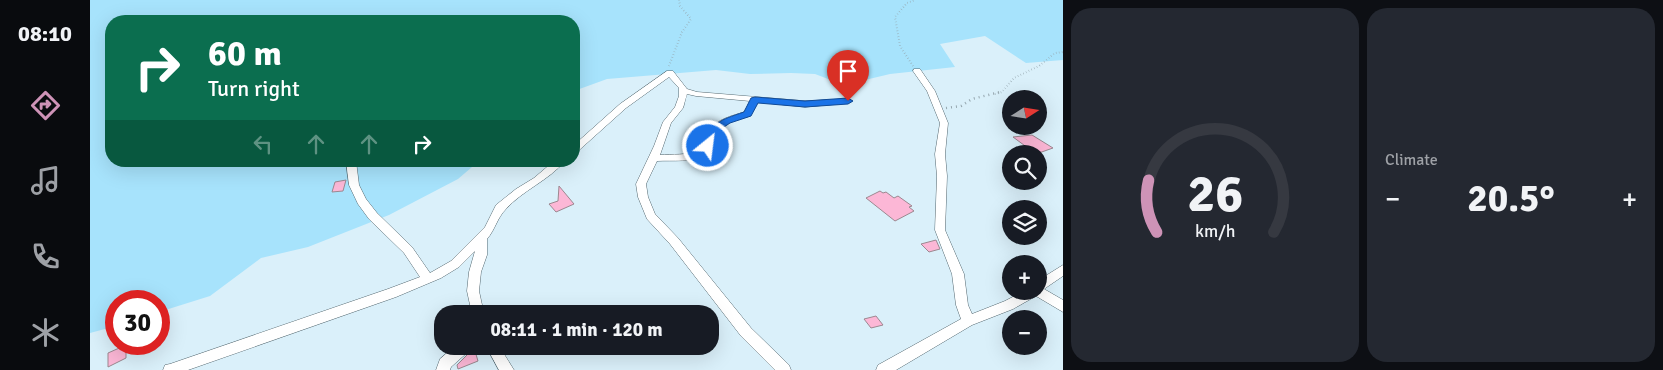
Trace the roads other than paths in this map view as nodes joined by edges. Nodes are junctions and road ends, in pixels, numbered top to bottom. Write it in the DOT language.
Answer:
graph roads {
  1 [pos="918,71"];
  2 [pos="683,90"];
  3 [pos="755,100"];
  4 [pos="848,101"];
  5 [pos="580,145"];
  6 [pos="652,158"];
  7 [pos="352,167"];
  8 [pos="553,167"];
  9 [pos="481,238"];
  10 [pos="1063,270"];
  11 [pos="427,279"];
  12 [pos="1047,281"];
  13 [pos="1047,298"];
  14 [pos="1019,300"];
  15 [pos="476,305"];
  16 [pos="1063,307"];
  17 [pos="968,321"];
  18 [pos="454,355"];
  19 [pos="496,355"];
  20 [pos="191,367"];
  21 [pos="170,370"];
  22 [pos="443,370"];
  23 [pos="507,370"];
  24 [pos="784,370"];
  25 [pos="883,370"];
  1 -- 17 [label="street"];
  2 -- 3 [label="street"];
  2 -- 5 [label="street"];
  2 -- 6 [label="street"];
  3 -- 4 [label="street"];
  3 -- 6 [label="street"];
  6 -- 24 [label="street"];
  7 -- 11 [label="street"];
  8 -- 9 [label="street"];
  9 -- 11 [label="street"];
  9 -- 15 [label="street"];
  10 -- 12 [label="street"];
  11 -- 20 [label="street"];
  13 -- 16 [label="street"];
  14 -- 17 [label="street"];
  17 -- 25 [label="street"];
  18 -- 22 [label="street"];
  19 -- 23 [label="street"];
  20 -- 21 [label="street"];
}
